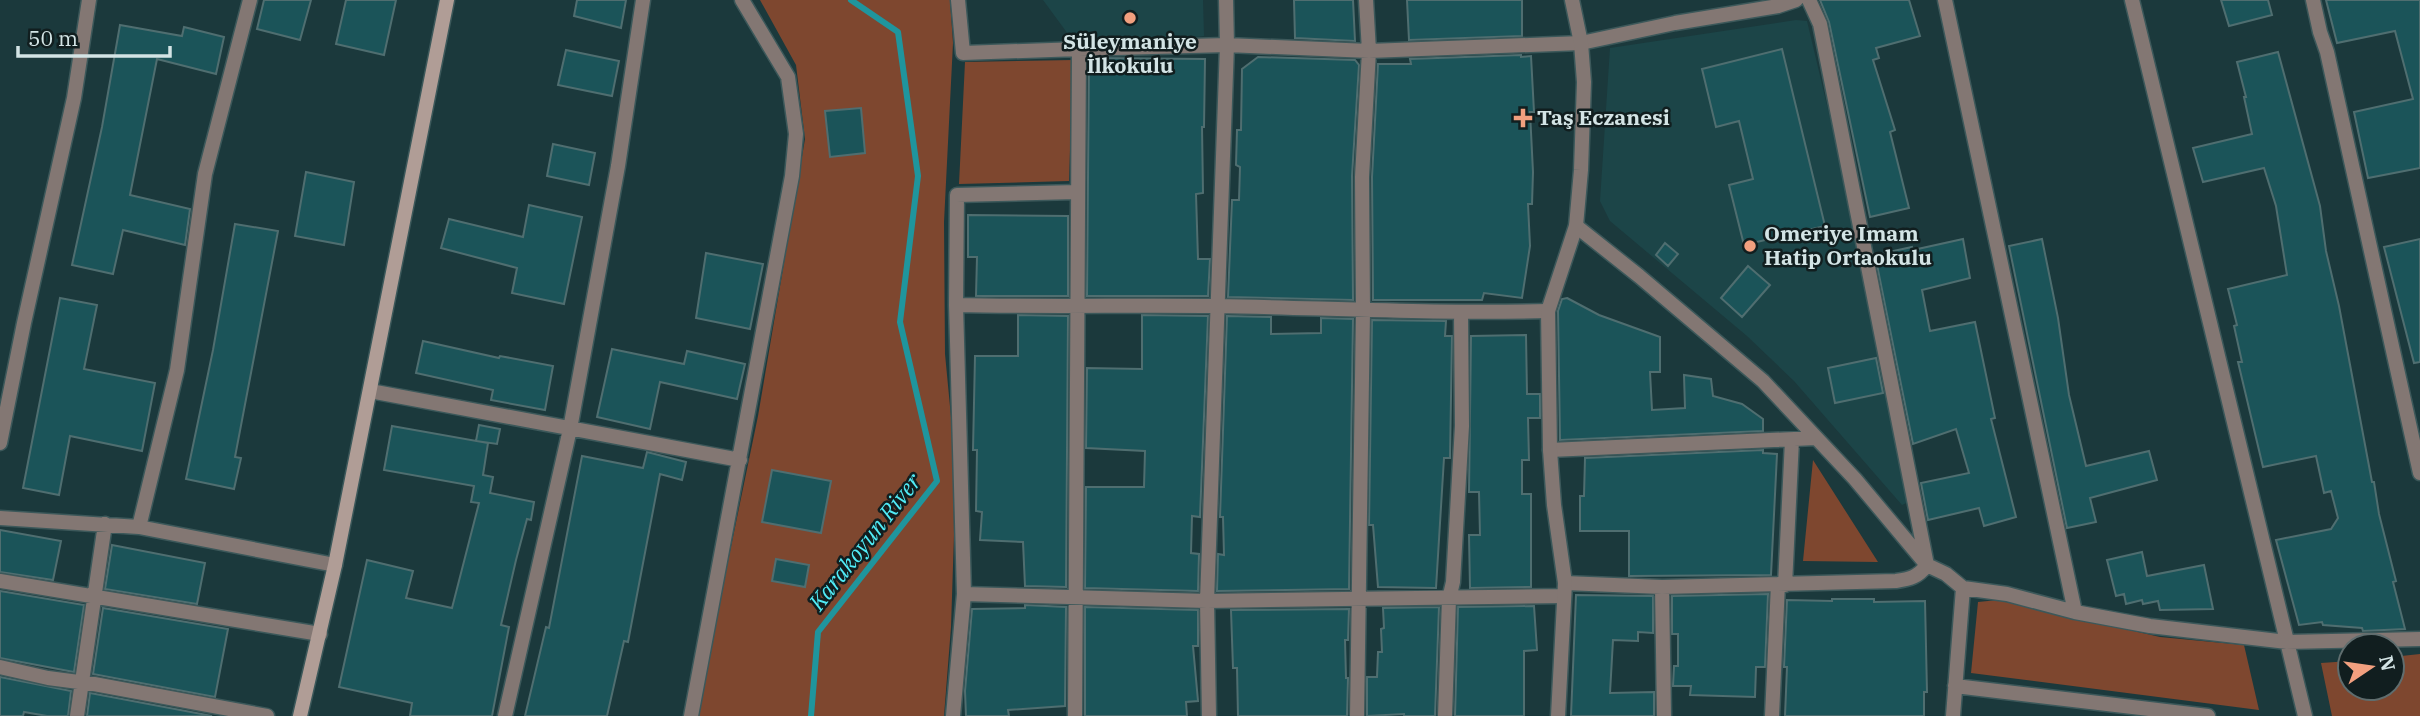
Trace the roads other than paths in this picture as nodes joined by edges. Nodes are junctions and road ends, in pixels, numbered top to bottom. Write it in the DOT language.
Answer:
graph roads {
  1 [pos="89,0"];
  2 [pos="250,0"];
  3 [pos="447,0"];
  4 [pos="643,0"];
  5 [pos="741,0"];
  6 [pos="958,0"];
  7 [pos="1226,0"];
  8 [pos="1366,0"];
  9 [pos="1572,0"];
  10 [pos="1796,0"];
  11 [pos="1809,0"];
  12 [pos="1945,0"];
  13 [pos="2132,0"];
  14 [pos="2313,0"];
  15 [pos="1581,43"];
  16 [pos="1227,45"];
  17 [pos="1079,49"];
  18 [pos="1369,51"];
  19 [pos="1077,192"];
  20 [pos="1576,226"];
  21 [pos="956,305"];
  22 [pos="1217,306"];
  23 [pos="1079,308"];
  24 [pos="1363,311"];
  25 [pos="1548,311"];
  26 [pos="1461,314"];
  27 [pos="370,391"];
  28 [pos="570,429"];
  29 [pos="1816,438"];
  30 [pos="1792,440"];
  31 [pos="0,443"];
  32 [pos="1550,450"];
  33 [pos="740,460"];
  34 [pos="2420,473"];
  35 [pos="0,518"];
  36 [pos="105,524"];
  37 [pos="139,527"];
  38 [pos="335,565"];
  39 [pos="1927,565"];
  40 [pos="0,581"];
  41 [pos="1782,585"];
  42 [pos="1662,587"];
  43 [pos="1963,588"];
  44 [pos="1565,590"];
  45 [pos="964,594"];
  46 [pos="96,597"];
  47 [pos="1076,597"];
  48 [pos="1359,599"];
  49 [pos="1449,599"];
  50 [pos="1208,601"];
  51 [pos="2076,612"];
  52 [pos="320,635"];
  53 [pos="2420,639"];
  54 [pos="2287,642"];
  55 [pos="0,667"];
  56 [pos="82,683"];
  57 [pos="1955,686"];
  58 [pos="2128,711"];
  59 [pos="76,716"];
  60 [pos="267,716"];
  61 [pos="300,716"];
  62 [pos="505,716"];
  63 [pos="691,716"];
  64 [pos="953,716"];
  65 [pos="1075,716"];
  66 [pos="1209,716"];
  67 [pos="1357,716"];
  68 [pos="1445,716"];
  69 [pos="1558,716"];
  70 [pos="1664,716"];
  71 [pos="1772,716"];
  72 [pos="1952,716"];
  73 [pos="2208,716"];
  74 [pos="2305,716"];
  1 -- 31 [label="street"];
  2 -- 37 [label="street"];
  3 -- 27 [label="main road"];
  4 -- 28 [label="street"];
  5 -- 33 [label="street"];
  6 -- 17 [label="street"];
  7 -- 16 [label="street"];
  8 -- 18 [label="street"];
  9 -- 15 [label="street"];
  10 -- 15 [label="street"];
  11 -- 39 [label="street"];
  12 -- 51 [label="street"];
  13 -- 54 [label="street"];
  14 -- 34 [label="street"];
  15 -- 18 [label="street"];
  15 -- 20 [label="street"];
  16 -- 17 [label="street"];
  16 -- 18 [label="street"];
  16 -- 22 [label="street"];
  17 -- 19 [label="street"];
  18 -- 24 [label="street"];
  19 -- 21 [label="street"];
  19 -- 23 [label="street"];
  20 -- 25 [label="street"];
  20 -- 29 [label="street"];
  21 -- 23 [label="street"];
  21 -- 45 [label="street"];
  22 -- 23 [label="street"];
  22 -- 24 [label="street"];
  22 -- 50 [label="street"];
  23 -- 47 [label="street"];
  24 -- 26 [label="street"];
  24 -- 48 [label="street"];
  25 -- 26 [label="street"];
  25 -- 32 [label="street"];
  26 -- 49 [label="street"];
  27 -- 28 [label="street"];
  27 -- 38 [label="main road"];
  28 -- 33 [label="street"];
  28 -- 62 [label="street"];
  29 -- 30 [label="street"];
  29 -- 39 [label="street"];
  30 -- 32 [label="street"];
  30 -- 41 [label="street"];
  32 -- 44 [label="street"];
  33 -- 63 [label="street"];
  35 -- 36 [label="street"];
  36 -- 37 [label="street"];
  36 -- 46 [label="street"];
  37 -- 38 [label="street"];
  38 -- 52 [label="main road"];
  39 -- 41 [label="street"];
  39 -- 43 [label="street"];
  40 -- 46 [label="street"];
  41 -- 42 [label="street"];
  41 -- 71 [label="street"];
  42 -- 44 [label="street"];
  42 -- 70 [label="street"];
  43 -- 51 [label="street"];
  43 -- 57 [label="street"];
  44 -- 49 [label="street"];
  44 -- 69 [label="street"];
  45 -- 47 [label="street"];
  45 -- 64 [label="street"];
  46 -- 52 [label="street"];
  46 -- 56 [label="street"];
  47 -- 50 [label="street"];
  47 -- 65 [label="street"];
  48 -- 49 [label="street"];
  48 -- 50 [label="street"];
  48 -- 67 [label="street"];
  49 -- 68 [label="street"];
  50 -- 66 [label="street"];
  51 -- 54 [label="street"];
  52 -- 61 [label="main road"];
  53 -- 54 [label="street"];
  54 -- 74 [label="street"];
  55 -- 56 [label="street"];
  56 -- 59 [label="street"];
  56 -- 60 [label="street"];
  57 -- 58 [label="street"];
  57 -- 72 [label="street"];
  58 -- 73 [label="street"];
}
